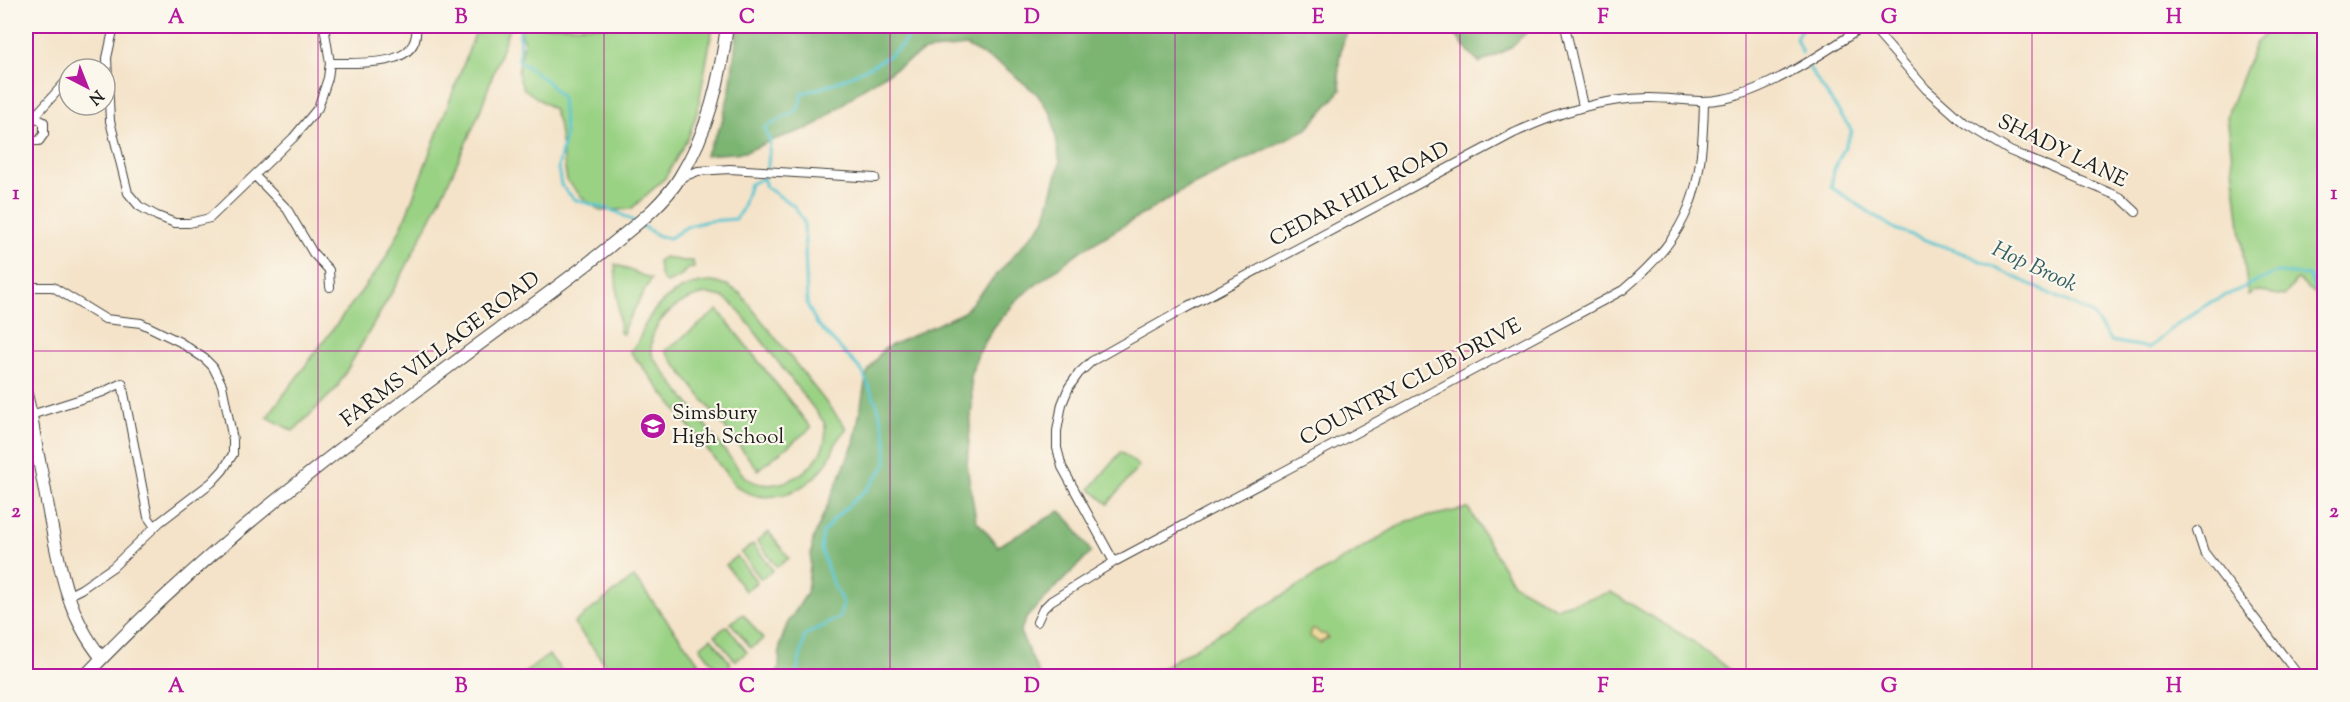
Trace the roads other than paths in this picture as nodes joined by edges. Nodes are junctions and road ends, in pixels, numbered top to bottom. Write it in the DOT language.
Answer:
graph roads {
  1 [pos="114,26"];
  2 [pos="324,26"];
  3 [pos="416,26"];
  4 [pos="727,26"];
  5 [pos="1565,26"];
  6 [pos="1864,26"];
  7 [pos="1871,26"];
  8 [pos="108,57"];
  9 [pos="330,63"];
  10 [pos="57,91"];
  11 [pos="1704,102"];
  12 [pos="1583,106"];
  13 [pos="34,117"];
  14 [pos="110,117"];
  15 [pos="26,126"];
  16 [pos="26,134"];
  17 [pos="255,176"];
  18 [pos="680,178"];
  19 [pos="875,178"];
  20 [pos="2136,212"];
  21 [pos="26,286"];
  22 [pos="330,287"];
  23 [pos="26,394"];
  24 [pos="31,415"];
  25 [pos="155,527"];
  26 [pos="2197,531"];
  27 [pos="1114,562"];
  28 [pos="67,596"];
  29 [pos="1037,622"];
  30 [pos="102,658"];
  31 [pos="85,676"];
  32 [pos="2299,676"];
  1 -- 8 [label="street"];
  2 -- 9 [label="street"];
  3 -- 9 [label="street"];
  4 -- 18 [label="main road, FARMS VILLAGE ROAD"];
  5 -- 12 [label="street"];
  6 -- 11 [label="street, CEDAR HILL ROAD"];
  7 -- 20 [label="street, SHADY LANE"];
  9 -- 17 [label="street"];
  10 -- 13 [label="street"];
  11 -- 12 [label="street, CEDAR HILL ROAD"];
  11 -- 27 [label="street, COUNTRY CLUB DRIVE"];
  12 -- 27 [label="street, CEDAR HILL ROAD"];
  13 -- 15 [label="street"];
  13 -- 16 [label="street"];
  14 -- 17 [label="street"];
  17 -- 22 [label="street"];
  18 -- 19 [label="street"];
  18 -- 30 [label="main road, FARMS VILLAGE ROAD"];
  21 -- 25 [label="street"];
  23 -- 24 [label="main road"];
  24 -- 25 [label="street"];
  24 -- 28 [label="main road"];
  25 -- 28 [label="street"];
  26 -- 32 [label="street"];
  27 -- 29 [label="street, COUNTRY CLUB DRIVE"];
  28 -- 30 [label="main road"];
  30 -- 31 [label="main road, FARMS VILLAGE ROAD"];
}
